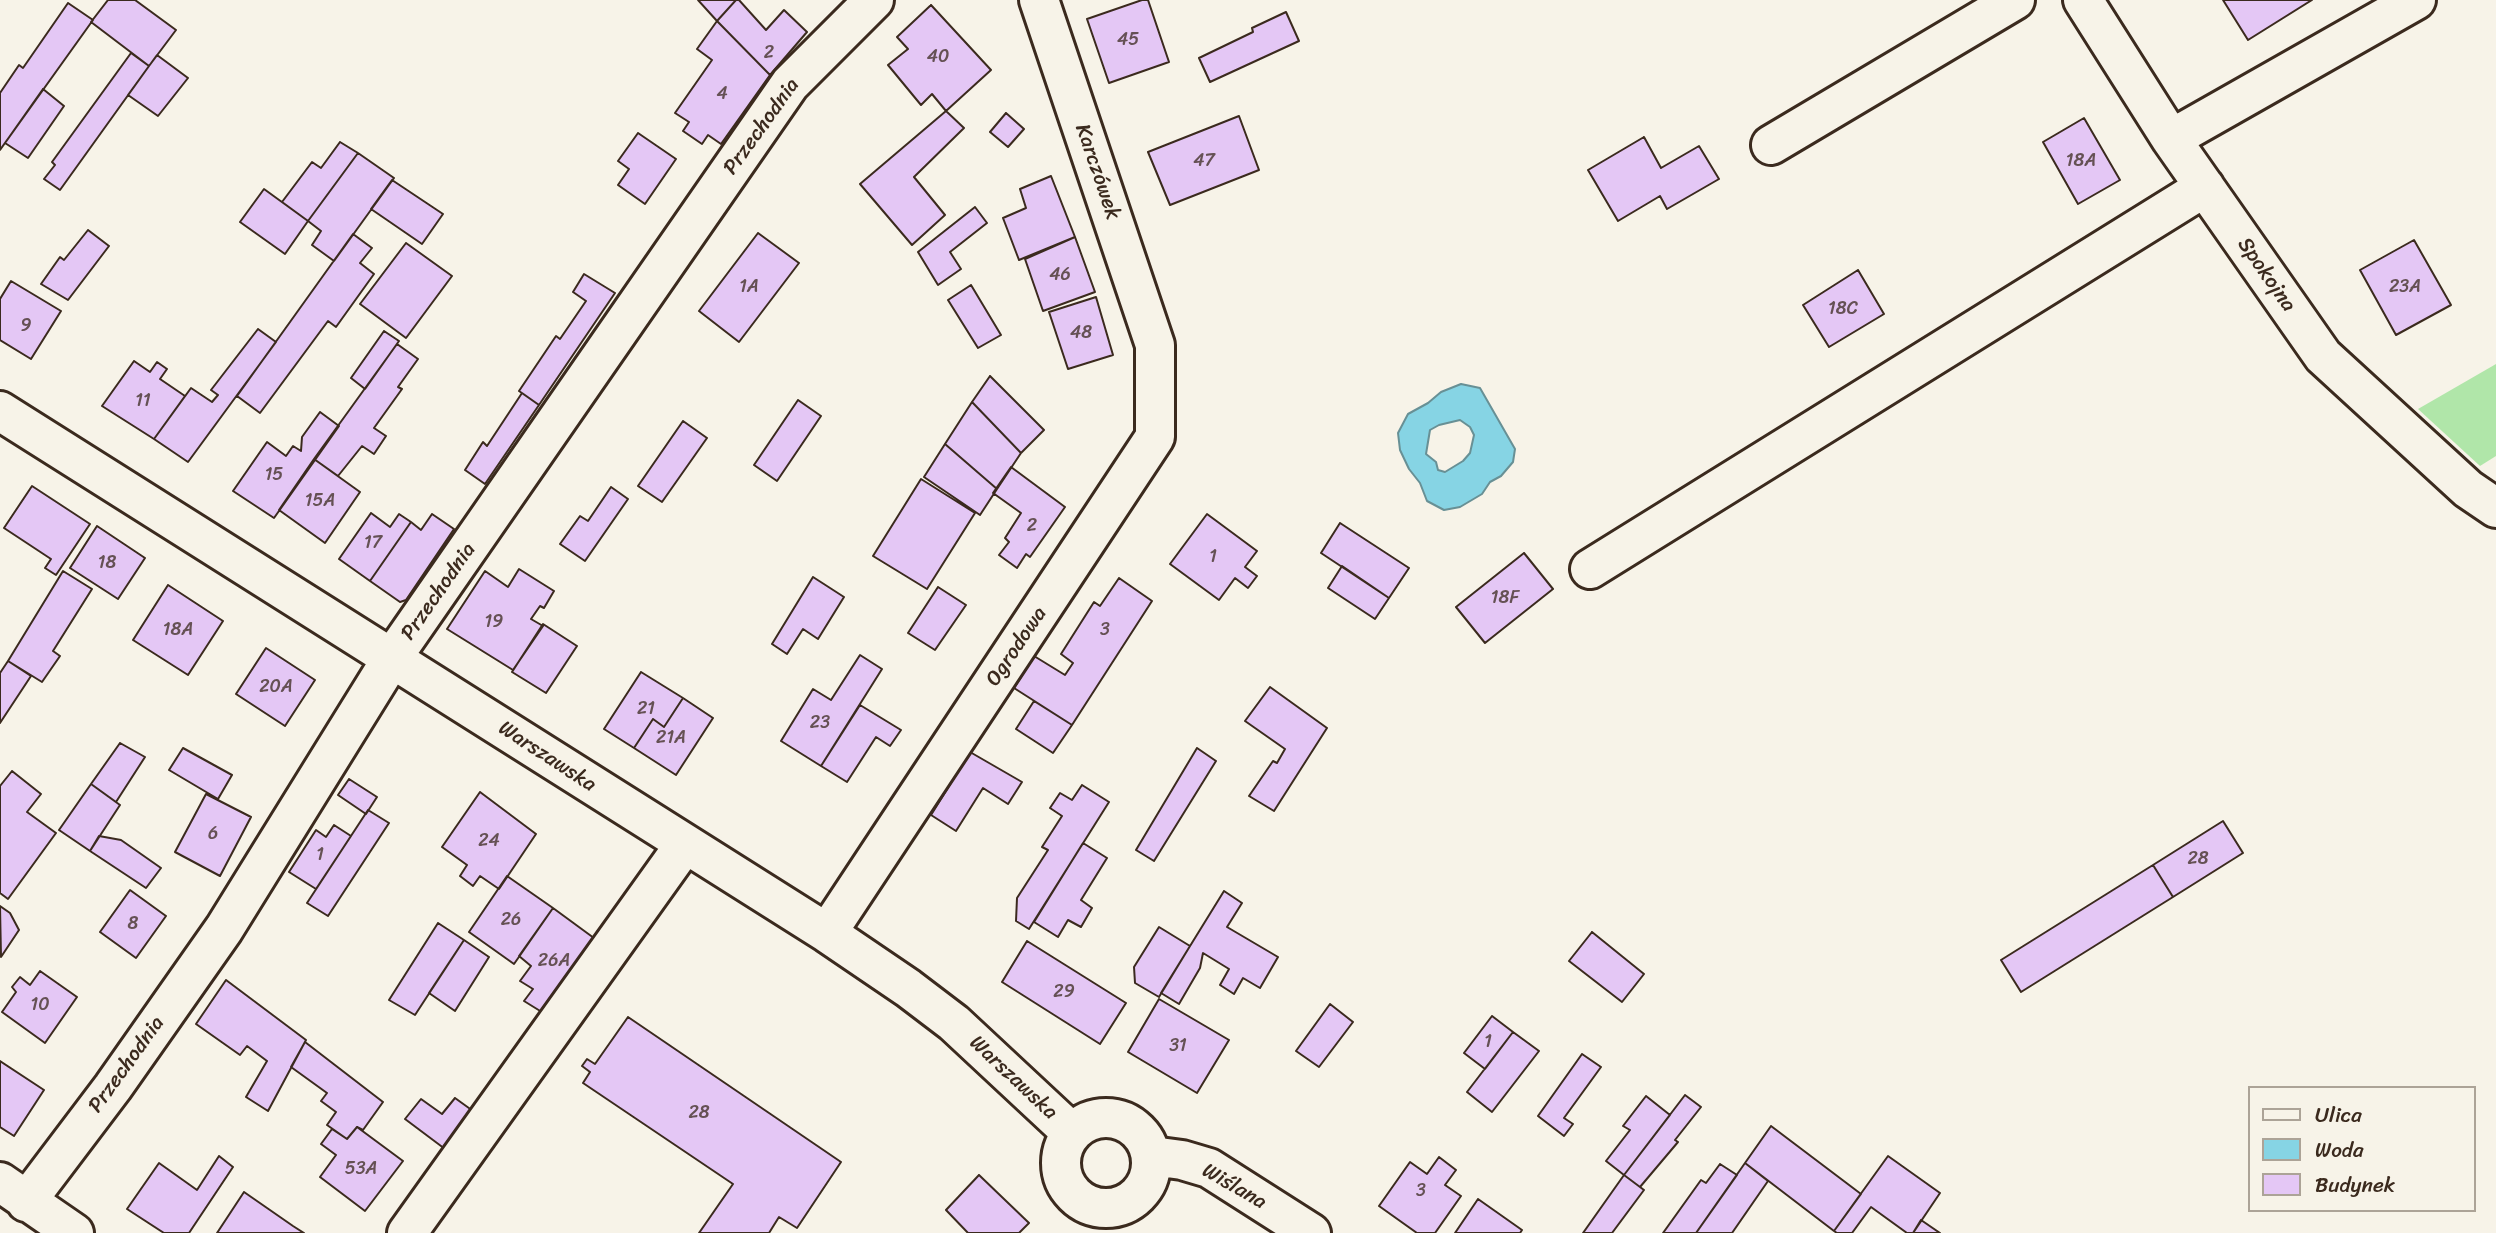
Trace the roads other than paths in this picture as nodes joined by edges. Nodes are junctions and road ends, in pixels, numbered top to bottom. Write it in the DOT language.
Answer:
graph roads {
  1 [pos="874,0"];
  2 [pos="1039,0"];
  3 [pos="2015,0"];
  4 [pos="2083,0"];
  5 [pos="2416,0"];
  6 [pos="2171,139"];
  7 [pos="1771,145"];
  8 [pos="2205,187"];
  9 [pos="1155,345"];
  10 [pos="0,411"];
  11 [pos="2496,508"];
  12 [pos="1590,569"];
  13 [pos="392,658"];
  14 [pos="685,844"];
  15 [pos="827,933"];
  16 [pos="1072,1133"];
  17 [pos="1152,1156"];
  18 [pos="13,1192"];
  19 [pos="1085,1216"];
  20 [pos="1136,1218"];
  21 [pos="74,1233"];
  22 [pos="407,1233"];
  23 [pos="1311,1233"];
  1 -- 13 [label="street, Przechodnia"];
  2 -- 9 [label="street, Karczówek"];
  3 -- 7 [label="street"];
  4 -- 6 [label="street, Spokojna"];
  5 -- 6 [label="street"];
  6 -- 8 [label="street, Spokojna"];
  8 -- 11 [label="street, Spokojna"];
  8 -- 12 [label="street"];
  9 -- 15 [label="street, Ogrodowa"];
  10 -- 13 [label="street, Warszawska"];
  13 -- 14 [label="street, Warszawska"];
  13 -- 18 [label="street, Przechodnia"];
  14 -- 15 [label="street, Warszawska"];
  14 -- 22 [label="street"];
  15 -- 16 [label="street, Warszawska"];
  16 -- 17 [label="street"];
  16 -- 19 [label="street"];
  17 -- 20 [label="street"];
  17 -- 23 [label="street, Wiślana"];
  18 -- 21 [label="street"];
  19 -- 20 [label="street"];
}
